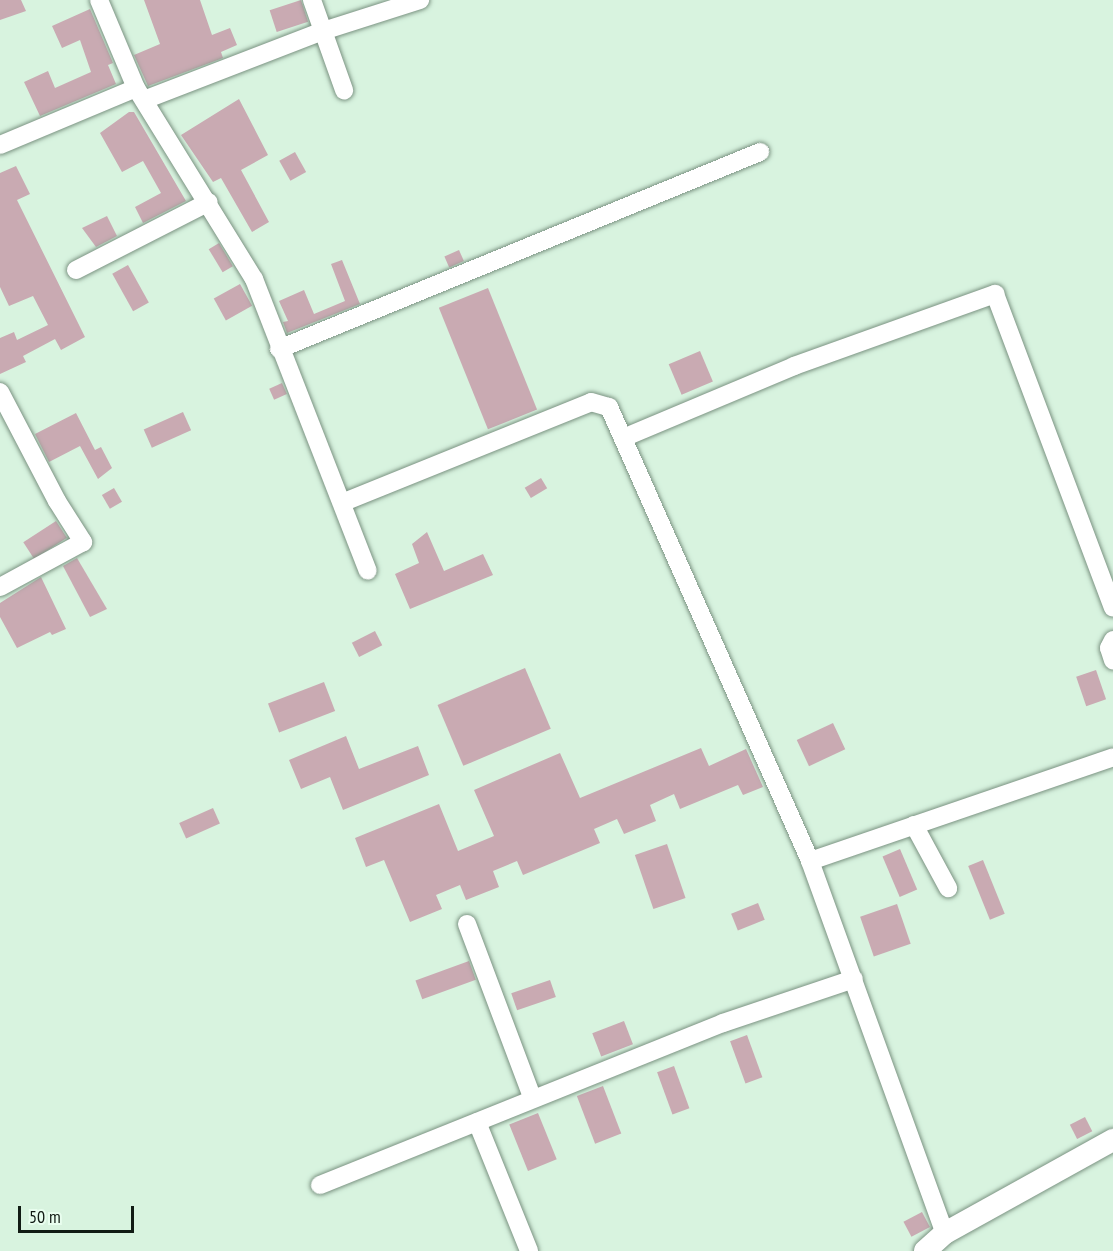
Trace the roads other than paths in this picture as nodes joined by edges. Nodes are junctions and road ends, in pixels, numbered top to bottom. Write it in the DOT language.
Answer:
graph roads {
  1 [pos="99,0"];
  2 [pos="312,0"];
  3 [pos="420,0"];
  4 [pos="323,31"];
  5 [pos="344,90"];
  6 [pos="140,94"];
  7 [pos="0,145"];
  8 [pos="760,152"];
  9 [pos="208,202"];
  10 [pos="76,270"];
  11 [pos="279,349"];
  12 [pos="0,392"];
  13 [pos="623,438"];
  14 [pos="344,502"];
  15 [pos="368,571"];
  16 [pos="0,586"];
  17 [pos="1113,608"];
  18 [pos="1113,640"];
  19 [pos="1113,660"];
  20 [pos="1113,757"];
  21 [pos="914,825"];
  22 [pos="810,861"];
  23 [pos="948,888"];
  24 [pos="467,924"];
  25 [pos="854,978"];
  26 [pos="532,1097"];
  27 [pos="477,1122"];
  28 [pos="1113,1140"];
  29 [pos="320,1185"];
  30 [pos="945,1233"];
  31 [pos="529,1251"];
  32 [pos="925,1251"];
  1 -- 6 [label="street"];
  2 -- 4 [label="street"];
  3 -- 4 [label="street"];
  4 -- 5 [label="street"];
  4 -- 6 [label="street"];
  6 -- 7 [label="street"];
  6 -- 9 [label="street"];
  8 -- 11 [label="street"];
  9 -- 10 [label="street"];
  9 -- 11 [label="street"];
  11 -- 14 [label="street"];
  12 -- 16 [label="street"];
  13 -- 14 [label="street"];
  13 -- 17 [label="street"];
  13 -- 22 [label="street"];
  14 -- 15 [label="street"];
  18 -- 19 [label="street"];
  20 -- 21 [label="street"];
  21 -- 22 [label="street"];
  21 -- 23 [label="street"];
  22 -- 25 [label="street"];
  24 -- 26 [label="street"];
  25 -- 26 [label="street"];
  25 -- 30 [label="street"];
  26 -- 27 [label="street"];
  27 -- 29 [label="street"];
  27 -- 31 [label="street"];
  28 -- 30 [label="street"];
  30 -- 32 [label="street"];
}
